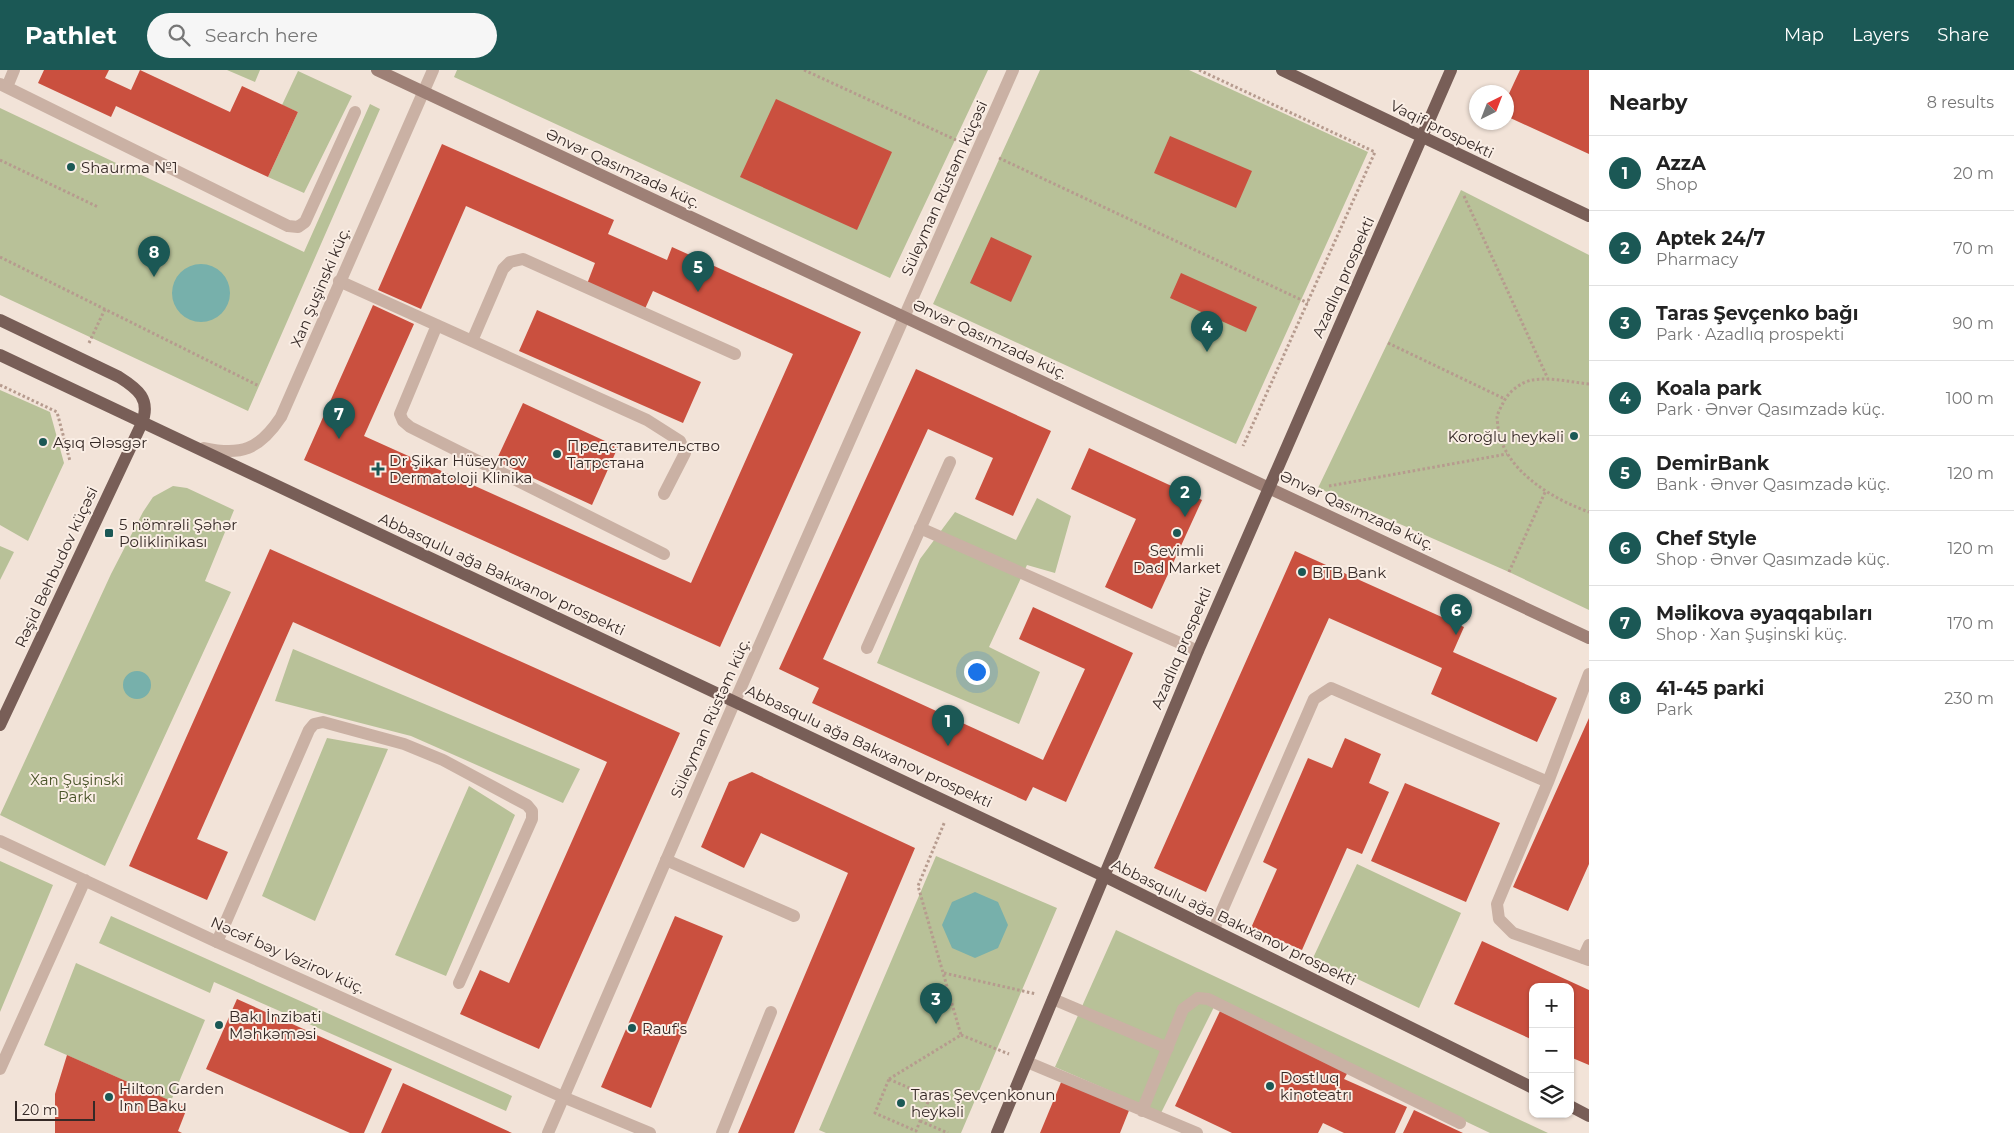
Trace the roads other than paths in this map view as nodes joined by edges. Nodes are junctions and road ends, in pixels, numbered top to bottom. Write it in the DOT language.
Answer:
graph roads {
  1 [pos="14,70"];
  2 [pos="377,70"];
  3 [pos="433,70"];
  4 [pos="1014,70"];
  5 [pos="1282,70"];
  6 [pos="1451,70"];
  7 [pos="3,85"];
  8 [pos="423,92"];
  9 [pos="355,112"];
  10 [pos="1422,137"];
  11 [pos="1589,216"];
  12 [pos="339,281"];
  13 [pos="905,318"];
  14 [pos="0,320"];
  15 [pos="438,325"];
  16 [pos="472,341"];
  17 [pos="735,354"];
  18 [pos="0,355"];
  19 [pos="142,423"];
  20 [pos="186,444"];
  21 [pos="950,462"];
  22 [pos="1268,486"];
  23 [pos="664,494"];
  24 [pos="920,528"];
  25 [pos="664,554"];
  26 [pos="1589,638"];
  27 [pos="867,648"];
  28 [pos="1198,651"];
  29 [pos="1589,674"];
  30 [pos="735,701"];
  31 [pos="0,725"];
  32 [pos="1548,782"];
  33 [pos="0,841"];
  34 [pos="666,860"];
  35 [pos="1104,876"];
  36 [pos="85,880"];
  37 [pos="794,916"];
  38 [pos="1214,929"];
  39 [pos="218,942"];
  40 [pos="1589,945"];
  41 [pos="1586,959"];
  42 [pos="459,983"];
  43 [pos="1053,999"];
  44 [pos="771,1012"];
  45 [pos="1168,1048"];
  46 [pos="1027,1062"];
  47 [pos="0,1069"];
  48 [pos="1529,1086"];
  49 [pos="563,1097"];
  50 [pos="1574,1108"];
  51 [pos="1142,1111"];
  52 [pos="1589,1116"];
  53 [pos="1460,1123"];
  54 [pos="548,1133"];
  55 [pos="650,1133"];
  56 [pos="722,1133"];
  57 [pos="997,1133"];
  58 [pos="1197,1133"];
  1 -- 7 [label="street"];
  2 -- 8 [label="main road, Ənvər Qasımzadə küç."];
  3 -- 8 [label="street, Xan Şuşinski küç."];
  4 -- 13 [label="street, Süleyman Rüstəm küçəsi"];
  5 -- 10 [label="main road, Vaqif prospekti"];
  6 -- 10 [label="main road, Azadlıq prospekti"];
  7 -- 9 [label="street"];
  8 -- 12 [label="street, Xan Şuşinski küç."];
  8 -- 13 [label="main road, Ənvər Qasımzadə küç."];
  10 -- 11 [label="main road, Vaqif prospekti"];
  10 -- 22 [label="main road, Azadlıq prospekti"];
  12 -- 15 [label="street"];
  12 -- 20 [label="street, Xan Şuşinski küç."];
  13 -- 22 [label="main road, Ənvər Qasımzadə küç."];
  13 -- 30 [label="street, Süleyman Rüstəm küç."];
  14 -- 19 [label="main road"];
  15 -- 16 [label="street"];
  15 -- 25 [label="street"];
  16 -- 17 [label="street"];
  16 -- 23 [label="street"];
  18 -- 19 [label="main road"];
  19 -- 20 [label="main road, Abbasqulu ağa Bakıxanov prospekti"];
  19 -- 31 [label="main road, Rəşid Behbudov küçəsi"];
  20 -- 30 [label="main road, Abbasqulu ağa Bakıxanov prospekti"];
  21 -- 24 [label="street"];
  22 -- 26 [label="main road, Ənvər Qasımzadə küç."];
  22 -- 28 [label="main road, Azadlıq prospekti"];
  24 -- 27 [label="street"];
  24 -- 28 [label="street"];
  28 -- 35 [label="main road, Azadlıq prospekti"];
  29 -- 32 [label="street"];
  30 -- 34 [label="street, Süleyman Rüstəm küç."];
  30 -- 35 [label="main road, Abbasqulu ağa Bakıxanov prospekti"];
  32 -- 38 [label="street"];
  32 -- 41 [label="street"];
  33 -- 36 [label="street, Nəcəf bəy Vəzirov küç."];
  34 -- 37 [label="street"];
  34 -- 49 [label="street, Süleyman Rüstəm küç."];
  35 -- 38 [label="main road, Abbasqulu ağa Bakıxanov prospekti"];
  35 -- 43 [label="main road, Azadlıq prospekti"];
  36 -- 39 [label="street, Nəcəf bəy Vəzirov küç."];
  36 -- 47 [label="street"];
  38 -- 48 [label="main road, Abbasqulu ağa Bakıxanov prospekti"];
  39 -- 42 [label="street"];
  39 -- 49 [label="street, Nəcəf bəy Vəzirov küç."];
  40 -- 41 [label="street"];
  43 -- 45 [label="street"];
  43 -- 46 [label="main road, Azadlıq prospekti"];
  44 -- 56 [label="street"];
  45 -- 51 [label="street"];
  45 -- 53 [label="street"];
  46 -- 51 [label="street"];
  46 -- 57 [label="main road, Azadlıq prospekti"];
  49 -- 54 [label="street, Süleyman Rüstəm küç."];
  49 -- 55 [label="street, Nəcəf bəy Vəzirov küç."];
  50 -- 52 [label="main road"];
  51 -- 58 [label="street"];
}
